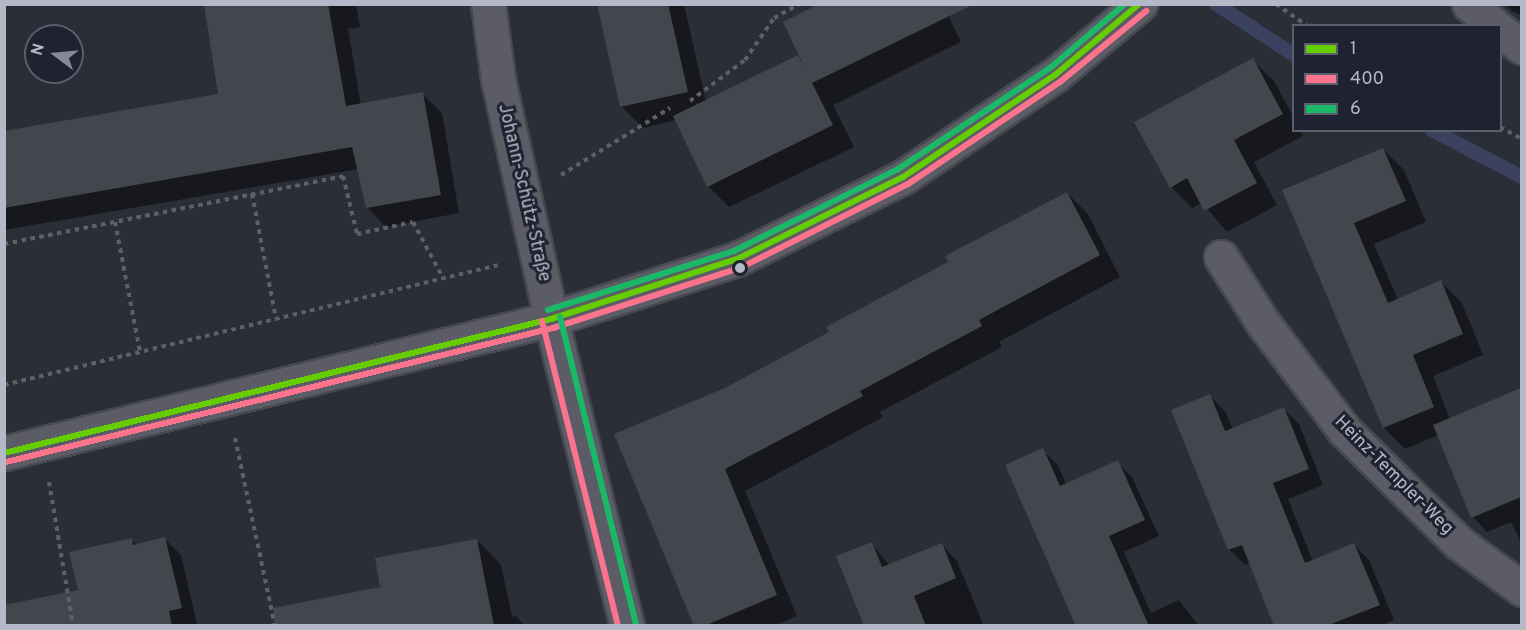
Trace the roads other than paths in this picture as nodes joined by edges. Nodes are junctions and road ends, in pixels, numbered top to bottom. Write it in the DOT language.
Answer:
graph roads {
  1 [pos="488,4"];
  2 [pos="1140,4"];
  3 [pos="1470,4"];
  4 [pos="1493,24"];
  5 [pos="1502,32"];
  6 [pos="1521,47"];
  7 [pos="1221,257"];
  8 [pos="551,319"];
  9 [pos="4,453"];
  10 [pos="1521,589"];
  11 [pos="627,626"];
  1 -- 8 [label="street, Johann-Schütz-Straße"];
  2 -- 8 [label="street"];
  3 -- 4 [label="street"];
  5 -- 6 [label="street"];
  7 -- 10 [label="street, Heinz-Templer-Weg"];
  8 -- 9 [label="street"];
  8 -- 11 [label="street, Johann-Schütz-Straße"];
}
